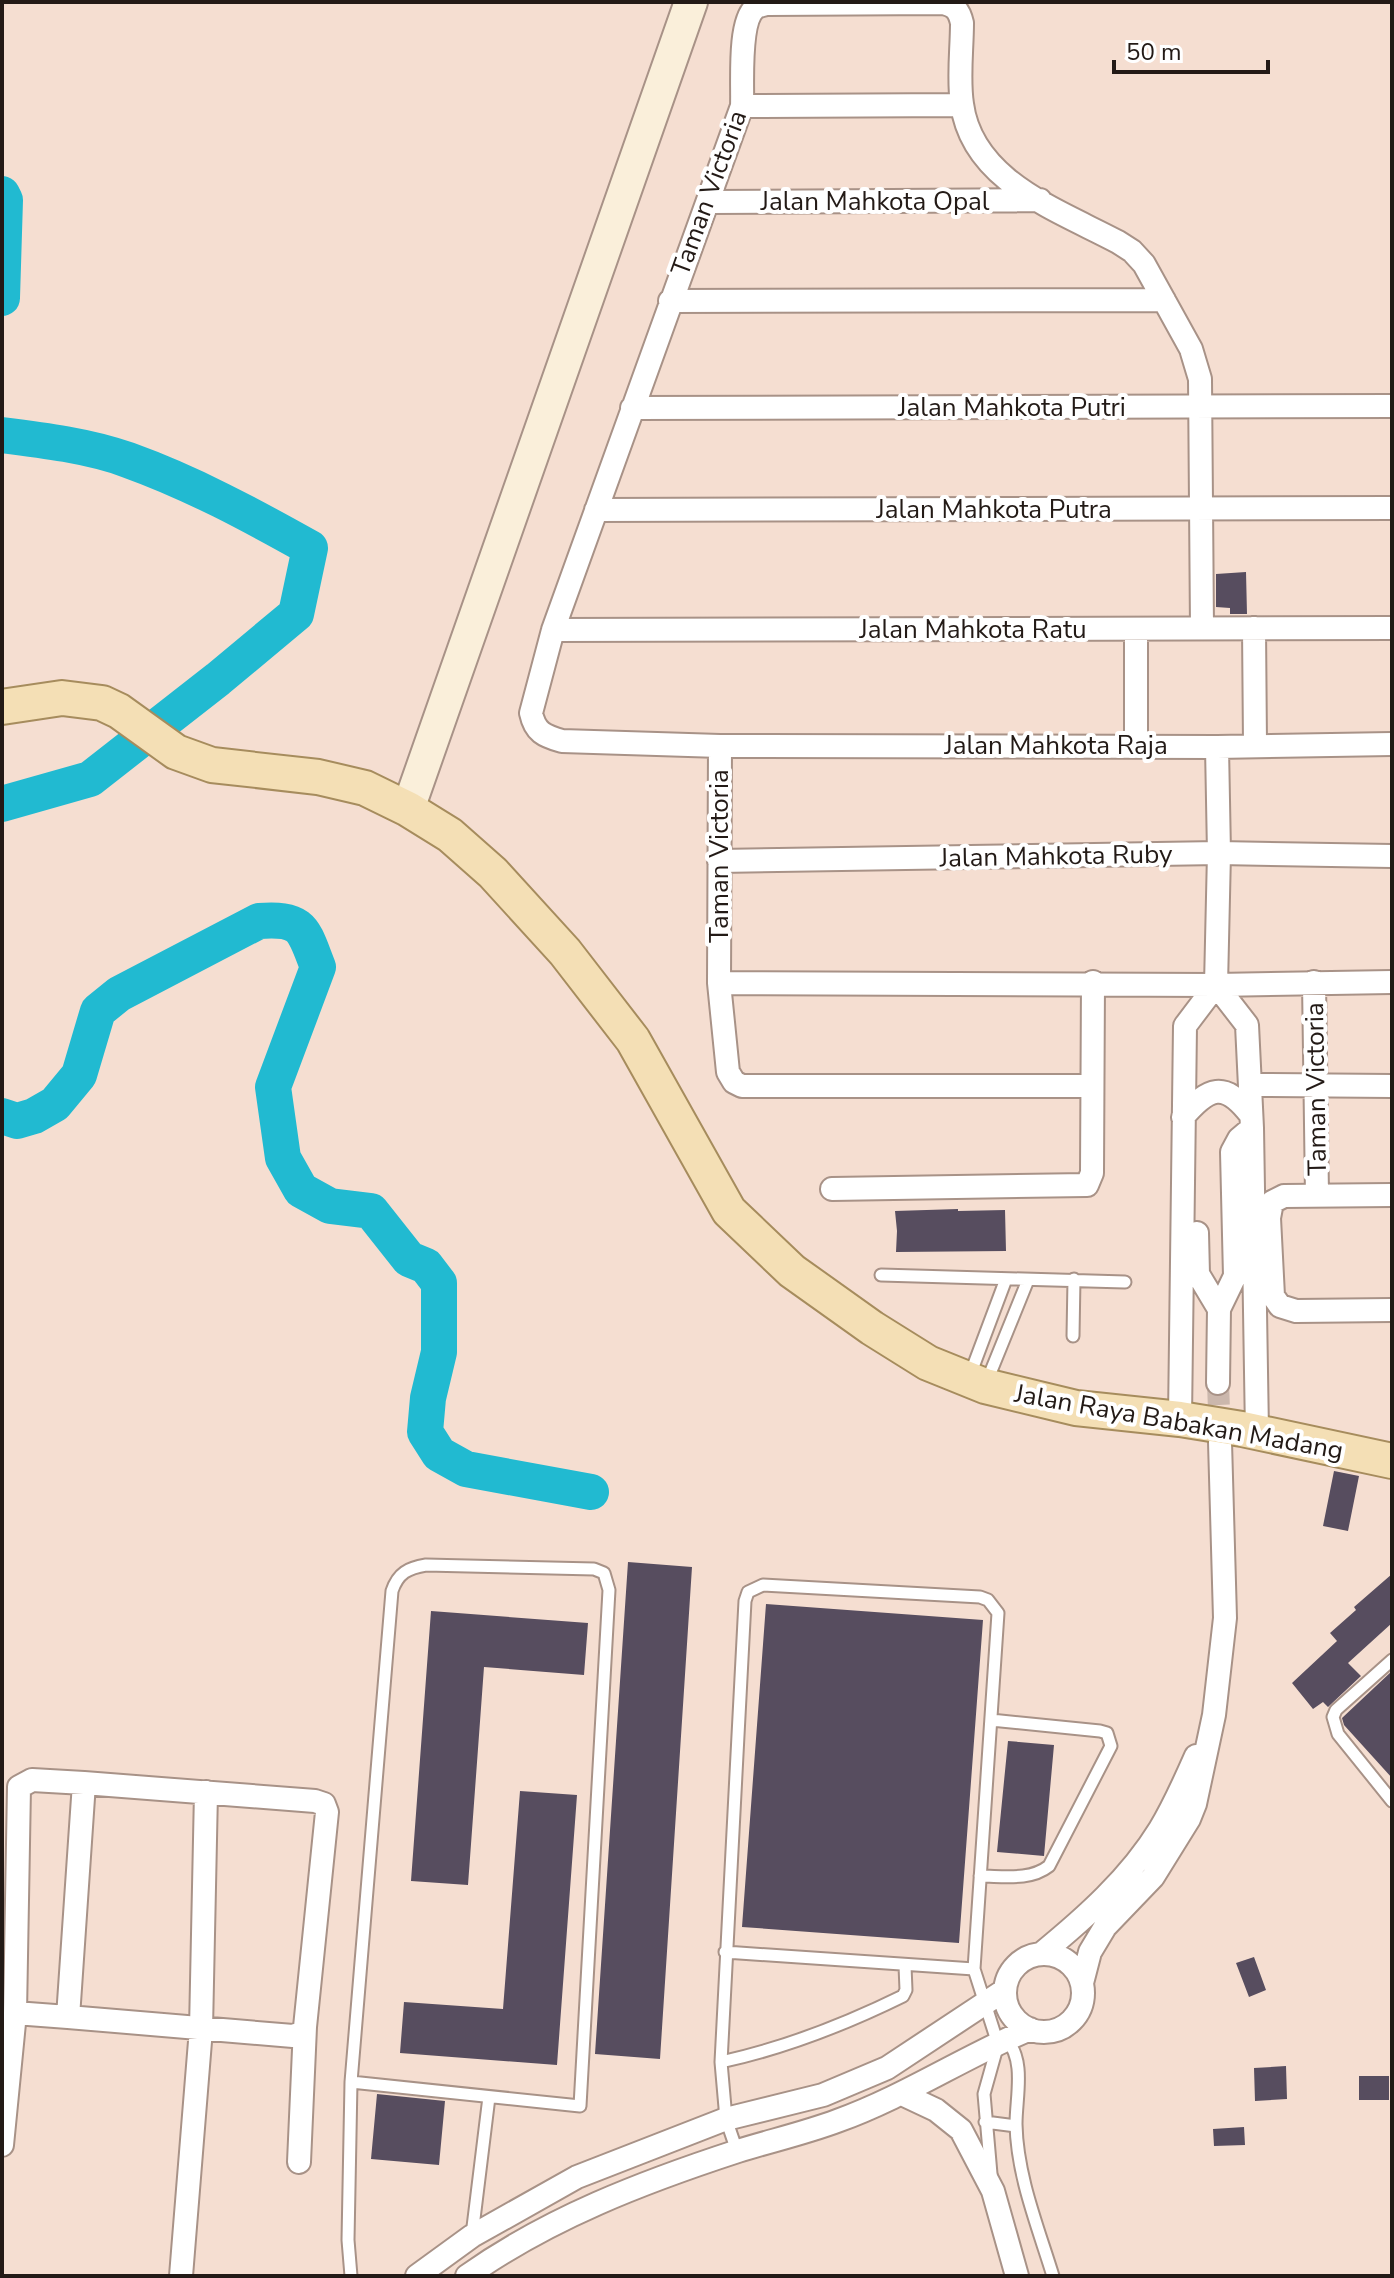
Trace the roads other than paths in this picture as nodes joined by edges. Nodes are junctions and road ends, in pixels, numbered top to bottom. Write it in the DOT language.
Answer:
graph roads {
  1 [pos="686,4"];
  2 [pos="962,105"];
  3 [pos="742,106"];
  4 [pos="1041,200"];
  5 [pos="709,202"];
  6 [pos="1164,300"];
  7 [pos="670,301"];
  8 [pos="1392,406"];
  9 [pos="1201,407"];
  10 [pos="632,408"];
  11 [pos="1392,508"];
  12 [pos="1202,509"];
  13 [pos="596,510"];
  14 [pos="1202,628"];
  15 [pos="1254,628"];
  16 [pos="1392,628"];
  17 [pos="1136,629"];
  18 [pos="553,630"];
  19 [pos="2,707"];
  20 [pos="1255,744"];
  21 [pos="1392,744"];
  22 [pos="1136,745"];
  23 [pos="720,746"];
  24 [pos="1217,747"];
  25 [pos="408,809"];
  26 [pos="1219,853"];
  27 [pos="1392,856"];
  28 [pos="719,861"];
  29 [pos="1093,982"];
  30 [pos="1314,982"];
  31 [pos="1392,982"];
  32 [pos="719,983"];
  33 [pos="1216,985"];
  34 [pos="1260,1085"];
  35 [pos="1092,1086"];
  36 [pos="1316,1086"];
  37 [pos="1392,1086"];
  38 [pos="1251,1121"];
  39 [pos="1183,1124"];
  40 [pos="832,1189"];
  41 [pos="1317,1195"];
  42 [pos="1392,1195"];
  43 [pos="881,1275"];
  44 [pos="1006,1279"];
  45 [pos="1074,1279"];
  46 [pos="1028,1280"];
  47 [pos="1125,1282"];
  48 [pos="1219,1309"];
  49 [pos="1392,1310"];
  50 [pos="1073,1336"];
  51 [pos="977,1383"];
  52 [pos="1218,1383"];
  53 [pos="1180,1419"];
  54 [pos="1257,1432"];
  55 [pos="1220,1442"];
  56 [pos="1392,1461"];
  57 [pos="1392,1660"];
  58 [pos="1214,1715"];
  59 [pos="991,1720"];
  60 [pos="84,1783"];
  61 [pos="206,1792"];
  62 [pos="1392,1801"];
  63 [pos="980,1876"];
  64 [pos="725,1952"];
  65 [pos="1041,1954"];
  66 [pos="905,1966"];
  67 [pos="974,1969"];
  68 [pos="1082,1983"];
  69 [pos="1005,1990"];
  70 [pos="987,2004"];
  71 [pos="15,2013"];
  72 [pos="68,2017"];
  73 [pos="305,2027"];
  74 [pos="201,2029"];
  75 [pos="1030,2029"];
  76 [pos="1002,2042"];
  77 [pos="7,2058"];
  78 [pos="721,2062"];
  79 [pos="351,2082"];
  80 [pos="902,2094"];
  81 [pos="489,2097"];
  82 [pos="4,2108"];
  83 [pos="726,2119"];
  84 [pos="985,2122"];
  85 [pos="1016,2126"];
  86 [pos="2,2145"];
  87 [pos="737,2151"];
  88 [pos="299,2162"];
  89 [pos="993,2191"];
  90 [pos="472,2236"];
  91 [pos="181,2276"];
  92 [pos="351,2276"];
  93 [pos="417,2276"];
  94 [pos="467,2276"];
  95 [pos="1017,2276"];
  96 [pos="1053,2276"];
  1 -- 25 [label="street"];
  2 -- 3 [label="street"];
  2 -- 3 [label="street, Taman Victoria"];
  2 -- 4 [label="street, Taman Victoria"];
  3 -- 5 [label="street, Taman Victoria"];
  4 -- 5 [label="street, Jalan Mahkota Opal"];
  4 -- 6 [label="street, Taman Victoria"];
  5 -- 7 [label="street, Taman Victoria"];
  6 -- 7 [label="street, Taman Victoria"];
  6 -- 9 [label="street, Taman Victoria"];
  7 -- 10 [label="street, Taman Victoria"];
  8 -- 9 [label="street, Jalan Mahkota Putri"];
  9 -- 10 [label="street, Jalan Mahkota Putri"];
  9 -- 12 [label="street, Taman Victoria"];
  10 -- 13 [label="street, Taman Victoria"];
  11 -- 12 [label="street, Jalan Mahkota Putra"];
  12 -- 13 [label="street, Jalan Mahkota Putra"];
  12 -- 14 [label="street, Taman Victoria"];
  13 -- 18 [label="street, Taman Victoria"];
  14 -- 15 [label="street, Jalan Mahkota Ratu"];
  14 -- 17 [label="street, Jalan Mahkota Ratu"];
  15 -- 16 [label="street, Jalan Mahkota Ratu"];
  15 -- 20 [label="street"];
  17 -- 18 [label="street, Jalan Mahkota Ratu"];
  17 -- 22 [label="street"];
  18 -- 23 [label="street, Taman Victoria"];
  19 -- 25 [label="main road, Jalan Raya Babakan Madang"];
  20 -- 21 [label="street, Jalan Mahkota Raja"];
  20 -- 24 [label="street, Jalan Mahkota Raja"];
  22 -- 23 [label="street, Jalan Mahkota Raja"];
  22 -- 24 [label="street, Jalan Mahkota Raja"];
  23 -- 28 [label="street, Taman Victoria"];
  24 -- 26 [label="street"];
  25 -- 51 [label="main road, Jalan Raya Babakan Madang"];
  26 -- 27 [label="street, Jalan Mahkota Ruby"];
  26 -- 28 [label="street, Jalan Mahkota Ruby"];
  26 -- 33 [label="street"];
  28 -- 32 [label="street, Taman Victoria"];
  29 -- 32 [label="street, Taman Victoria"];
  29 -- 33 [label="street, Taman Victoria"];
  29 -- 35 [label="street"];
  30 -- 31 [label="street, Taman Victoria"];
  30 -- 33 [label="street, Taman Victoria"];
  30 -- 36 [label="street, Taman Victoria"];
  32 -- 35 [label="street, Taman Victoria"];
  33 -- 38 [label="street"];
  33 -- 39 [label="street"];
  34 -- 36 [label="street"];
  35 -- 40 [label="street"];
  36 -- 37 [label="street"];
  36 -- 41 [label="street, Taman Victoria"];
  38 -- 39 [label="street"];
  38 -- 48 [label="street"];
  38 -- 54 [label="street"];
  39 -- 48 [label="street"];
  39 -- 53 [label="street"];
  41 -- 42 [label="street, Taman Victoria"];
  41 -- 49 [label="street, Taman Victoria"];
  43 -- 44 [label="lane"];
  44 -- 46 [label="lane"];
  44 -- 51 [label="lane"];
  45 -- 46 [label="lane"];
  45 -- 47 [label="lane"];
  45 -- 50 [label="lane"];
  46 -- 51 [label="lane"];
  48 -- 52 [label="street"];
  51 -- 53 [label="main road, Jalan Raya Babakan Madang"];
  53 -- 54 [label="main road, Jalan Raya Babakan Madang"];
  54 -- 56 [label="main road, Jalan Raya Babakan Madang"];
  55 -- 58 [label="street"];
  57 -- 62 [label="lane"];
  58 -- 65 [label="street"];
  58 -- 68 [label="street"];
  59 -- 63 [label="lane"];
  59 -- 63 [label="lane"];
  59 -- 64 [label="lane"];
  60 -- 61 [label="street"];
  60 -- 71 [label="street"];
  60 -- 72 [label="street"];
  61 -- 73 [label="street"];
  61 -- 74 [label="street"];
  63 -- 67 [label="lane"];
  64 -- 66 [label="lane"];
  64 -- 78 [label="lane"];
  65 -- 68 [label="street"];
  65 -- 69 [label="street"];
  66 -- 67 [label="lane"];
  66 -- 78 [label="lane"];
  67 -- 70 [label="lane"];
  68 -- 75 [label="street"];
  69 -- 70 [label="street"];
  69 -- 75 [label="street"];
  70 -- 76 [label="lane"];
  70 -- 83 [label="street"];
  71 -- 72 [label="street"];
  71 -- 77 [label="street"];
  72 -- 74 [label="street"];
  73 -- 74 [label="street"];
  73 -- 88 [label="street"];
  74 -- 91 [label="street"];
  75 -- 76 [label="street"];
  76 -- 80 [label="street"];
  76 -- 84 [label="lane"];
  76 -- 85 [label="lane"];
  77 -- 82 [label="street"];
  78 -- 83 [label="lane"];
  79 -- 81 [label="lane"];
  79 -- 81 [label="lane"];
  79 -- 92 [label="lane"];
  80 -- 87 [label="street"];
  80 -- 89 [label="street"];
  81 -- 90 [label="lane"];
  82 -- 86 [label="street"];
  83 -- 87 [label="lane"];
  83 -- 90 [label="street"];
  84 -- 85 [label="lane"];
  84 -- 89 [label="lane"];
  85 -- 96 [label="lane"];
  87 -- 94 [label="street"];
  89 -- 95 [label="street"];
  90 -- 93 [label="street"];
}
